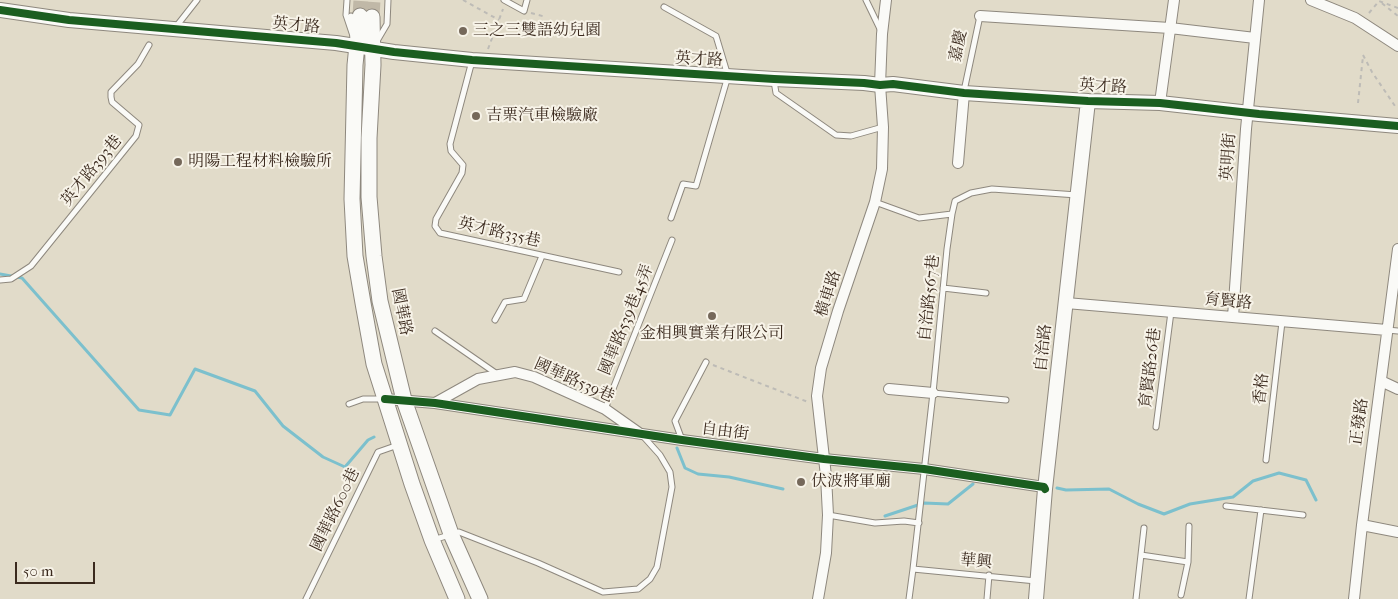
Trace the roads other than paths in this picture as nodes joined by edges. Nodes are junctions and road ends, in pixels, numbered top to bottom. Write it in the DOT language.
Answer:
graph roads {
  1 [pos="197,0"];
  2 [pos="347,0"];
  3 [pos="388,0"];
  4 [pos="866,0"];
  5 [pos="886,0"];
  6 [pos="1174,0"];
  7 [pos="1260,0"];
  8 [pos="1312,0"];
  9 [pos="505,1"];
  10 [pos="527,2"];
  11 [pos="664,7"];
  12 [pos="0,10"];
  13 [pos="980,16"];
  14 [pos="1170,28"];
  15 [pos="173,30"];
  16 [pos="882,34"];
  17 [pos="1255,38"];
  18 [pos="149,45"];
  19 [pos="357,46"];
  20 [pos="1398,46"];
  21 [pos="373,48"];
  22 [pos="472,60"];
  23 [pos="728,76"];
  24 [pos="774,80"];
  25 [pos="880,85"];
  26 [pos="964,93"];
  27 [pos="1088,101"];
  28 [pos="1160,103"];
  29 [pos="1248,113"];
  30 [pos="883,126"];
  31 [pos="1398,126"];
  32 [pos="958,163"];
  33 [pos="1079,195"];
  34 [pos="875,202"];
  35 [pos="952,214"];
  36 [pos="671,218"];
  37 [pos="672,240"];
  38 [pos="1398,249"];
  39 [pos="542,256"];
  40 [pos="619,272"];
  41 [pos="0,280"];
  42 [pos="943,288"];
  43 [pos="986,293"];
  44 [pos="1066,302"];
  45 [pos="1171,312"];
  46 [pos="1233,317"];
  47 [pos="495,320"];
  48 [pos="1282,322"];
  49 [pos="1387,330"];
  50 [pos="435,331"];
  51 [pos="1398,331"];
  52 [pos="706,362"];
  53 [pos="497,375"];
  54 [pos="1381,381"];
  55 [pos="889,388"];
  56 [pos="1398,388"];
  57 [pos="933,393"];
  58 [pos="385,400"];
  59 [pos="404,400"];
  60 [pos="1006,400"];
  61 [pos="435,403"];
  62 [pos="349,404"];
  63 [pos="606,409"];
  64 [pos="1156,427"];
  65 [pos="642,434"];
  66 [pos="682,440"];
  67 [pos="400,444"];
  68 [pos="824,459"];
  69 [pos="1266,460"];
  70 [pos="924,469"];
  71 [pos="1045,488"];
  72 [pos="1226,506"];
  73 [pos="1261,510"];
  74 [pos="828,515"];
  75 [pos="1304,516"];
  76 [pos="918,523"];
  77 [pos="1362,524"];
  78 [pos="1189,526"];
  79 [pos="1144,528"];
  80 [pos="1398,532"];
  81 [pos="451,534"];
  82 [pos="432,540"];
  83 [pos="1141,555"];
  84 [pos="1188,562"];
  85 [pos="913,569"];
  86 [pos="989,576"];
  87 [pos="1036,581"];
  88 [pos="1181,594"];
  89 [pos="306,599"];
  90 [pos="457,599"];
  91 [pos="480,599"];
  92 [pos="818,599"];
  93 [pos="909,599"];
  94 [pos="987,599"];
  95 [pos="1036,599"];
  96 [pos="1136,599"];
  97 [pos="1249,599"];
  98 [pos="1354,599"];
  1 -- 15 [label="lane"];
  2 -- 19 [label="lane"];
  3 -- 21 [label="lane"];
  4 -- 16 [label="lane"];
  5 -- 16 [label="street, 橫車路"];
  6 -- 14 [label="street"];
  7 -- 17 [label="street, 英明街"];
  8 -- 20 [label="street"];
  9 -- 10 [label="lane"];
  11 -- 23 [label="lane"];
  12 -- 15 [label="street, 英才路"];
  13 -- 14 [label="street, 嘉慶"];
  13 -- 26 [label="lane, 嘉慶"];
  14 -- 17 [label="street, 嘉慶"];
  14 -- 28 [label="street"];
  15 -- 19 [label="street, 英才路"];
  16 -- 25 [label="street, 橫車路"];
  17 -- 29 [label="street, 英明街"];
  18 -- 41 [label="lane, 英才路393巷"];
  19 -- 21 [label="street, 英才路"];
  19 -- 21 [label="main road, 國華路"];
  19 -- 58 [label="main road, 國華路"];
  21 -- 22 [label="street, 英才路"];
  21 -- 59 [label="main road, 國華路"];
  22 -- 23 [label="street, 英才路"];
  22 -- 39 [label="lane, 英才路335巷"];
  23 -- 24 [label="street, 英才路"];
  23 -- 36 [label="lane"];
  24 -- 25 [label="street, 英才路"];
  24 -- 30 [label="lane"];
  25 -- 26 [label="street, 英才路"];
  25 -- 30 [label="street, 橫車路"];
  26 -- 27 [label="street, 英才路"];
  26 -- 32 [label="street"];
  27 -- 28 [label="street, 英才路"];
  27 -- 33 [label="street, 自治路"];
  28 -- 29 [label="street, 英才路"];
  29 -- 31 [label="street, 英才路"];
  29 -- 46 [label="street, 英明街"];
  30 -- 34 [label="street, 橫車路"];
  33 -- 35 [label="lane, 自治路567巷"];
  33 -- 44 [label="street, 自治路"];
  34 -- 35 [label="lane"];
  34 -- 68 [label="street, 橫車路"];
  35 -- 42 [label="lane, 自治路567巷"];
  37 -- 63 [label="lane, 國華路539巷45弄"];
  38 -- 49 [label="street, 正發路"];
  39 -- 40 [label="lane, 英才路335巷"];
  39 -- 47 [label="lane"];
  42 -- 43 [label="lane"];
  42 -- 57 [label="lane, 自治路567巷"];
  44 -- 45 [label="street, 育賢路"];
  44 -- 71 [label="street, 自治路"];
  45 -- 46 [label="street, 育賢路"];
  45 -- 64 [label="lane, 育賢路26巷"];
  46 -- 48 [label="street, 育賢路"];
  48 -- 49 [label="street, 育賢路"];
  48 -- 69 [label="lane, 香格"];
  49 -- 51 [label="lane"];
  49 -- 54 [label="street, 正發路"];
  50 -- 53 [label="lane"];
  52 -- 66 [label="lane"];
  53 -- 61 [label="street, 國華路539巷"];
  53 -- 63 [label="street, 國華路539巷"];
  54 -- 56 [label="street"];
  54 -- 77 [label="street, 正發路"];
  55 -- 57 [label="street"];
  57 -- 60 [label="lane"];
  57 -- 70 [label="lane, 自治路567巷"];
  58 -- 59 [label="street, 自由街"];
  58 -- 62 [label="lane"];
  58 -- 67 [label="main road, 國華路"];
  59 -- 61 [label="street, 自由街"];
  59 -- 81 [label="main road, 國華路"];
  61 -- 65 [label="street, 自由街"];
  63 -- 65 [label="street, 國華路539巷"];
  65 -- 66 [label="street, 自由街"];
  65 -- 81 [label="lane"];
  66 -- 68 [label="street, 自由街"];
  67 -- 82 [label="main road, 國華路"];
  67 -- 89 [label="lane, 國華路600巷"];
  68 -- 70 [label="street, 自由街"];
  68 -- 74 [label="street, 橫車路"];
  70 -- 71 [label="street, 自由街"];
  70 -- 76 [label="lane, 自治路567巷"];
  71 -- 87 [label="street, 自治路"];
  72 -- 73 [label="lane"];
  73 -- 75 [label="lane"];
  73 -- 97 [label="lane"];
  74 -- 76 [label="lane"];
  74 -- 92 [label="street, 橫車路"];
  76 -- 85 [label="lane"];
  77 -- 80 [label="street"];
  77 -- 98 [label="street, 正發路"];
  78 -- 84 [label="lane"];
  79 -- 83 [label="lane"];
  81 -- 82 [label="lane"];
  81 -- 91 [label="main road, 國華路"];
  82 -- 90 [label="main road, 國華路"];
  83 -- 84 [label="lane"];
  83 -- 96 [label="lane"];
  84 -- 88 [label="lane"];
  85 -- 86 [label="lane, 華興"];
  85 -- 93 [label="lane"];
  86 -- 87 [label="lane, 華興"];
  86 -- 94 [label="lane"];
  87 -- 95 [label="street, 自治路"];
}
